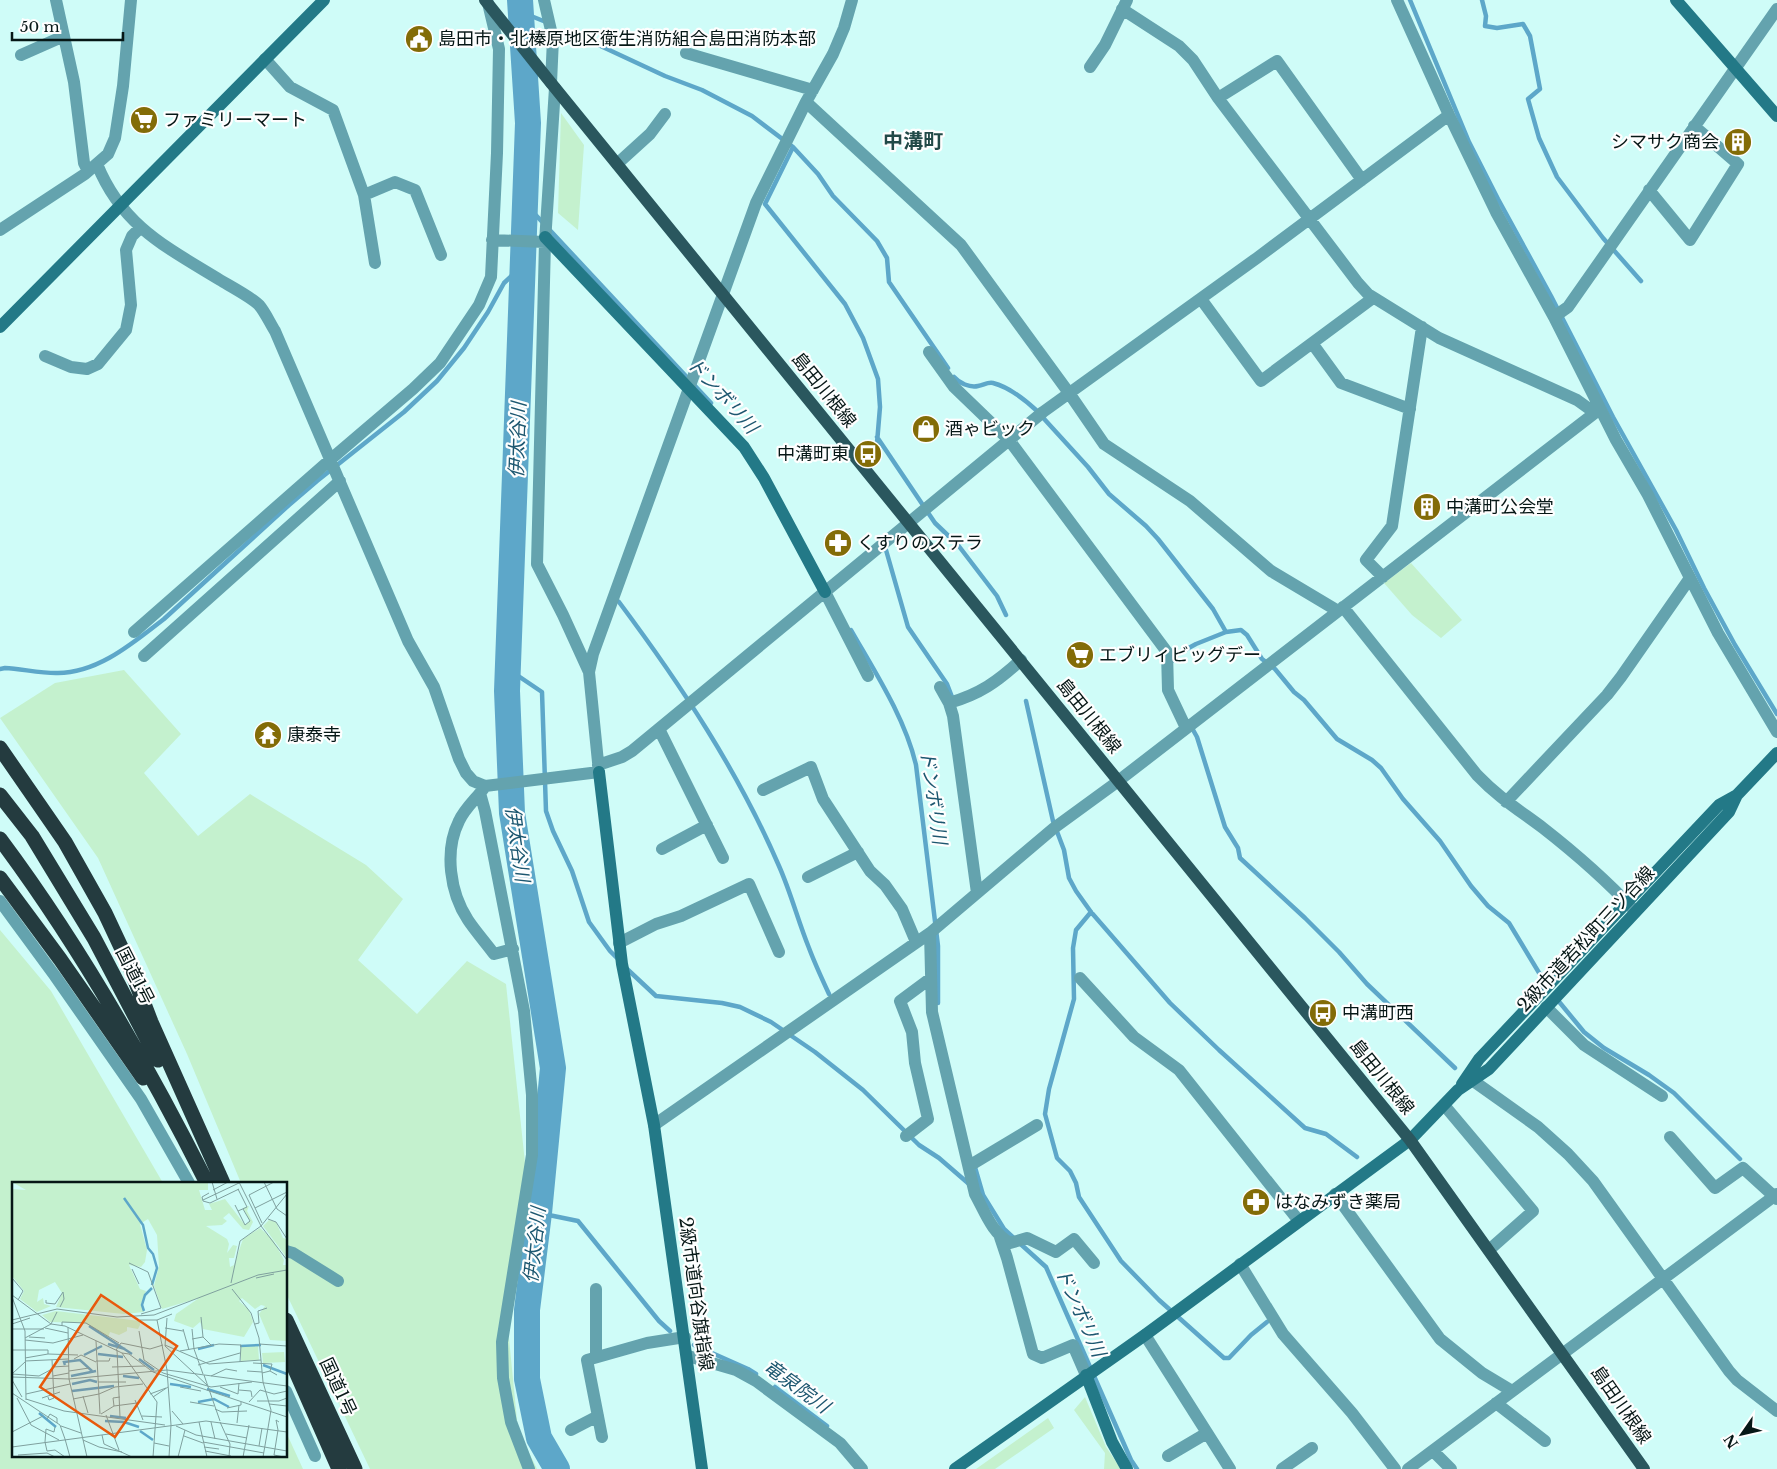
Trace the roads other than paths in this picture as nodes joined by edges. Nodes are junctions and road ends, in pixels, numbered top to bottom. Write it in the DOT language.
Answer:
graph roads {
  1 [pos="56,0"];
  2 [pos="131,0"];
  3 [pos="324,0"];
  4 [pos="544,0"];
  5 [pos="852,0"];
  6 [pos="1397,0"];
  7 [pos="1676,0"];
  8 [pos="487,1"];
  9 [pos="1124,4"];
  10 [pos="1777,9"];
  11 [pos="64,36"];
  12 [pos="686,53"];
  13 [pos="20,55"];
  14 [pos="265,59"];
  15 [pos="1090,67"];
  16 [pos="1736,68"];
  17 [pos="551,83"];
  18 [pos="813,90"];
  19 [pos="1218,98"];
  20 [pos="806,102"];
  21 [pos="664,114"];
  22 [pos="1448,115"];
  23 [pos="1777,116"];
  24 [pos="1694,126"];
  25 [pos="617,164"];
  26 [pos="93,168"];
  27 [pos="1362,180"];
  28 [pos="1649,190"];
  29 [pos="364,195"];
  30 [pos="120,206"];
  31 [pos="1310,219"];
  32 [pos="140,228"];
  33 [pos="0,230"];
  34 [pos="492,240"];
  35 [pos="545,240"];
  36 [pos="441,255"];
  37 [pos="375,263"];
  38 [pos="724,294"];
  39 [pos="1373,298"];
  40 [pos="1201,299"];
  41 [pos="1554,317"];
  42 [pos="0,327"];
  43 [pos="1422,327"];
  44 [pos="1312,343"];
  45 [pos="929,352"];
  46 [pos="45,356"];
  47 [pos="689,388"];
  48 [pos="1069,393"];
  49 [pos="1410,409"];
  50 [pos="1597,411"];
  51 [pos="1009,440"];
  52 [pos="331,459"];
  53 [pos="340,481"];
  54 [pos="909,522"];
  55 [pos="1382,576"];
  56 [pos="1690,578"];
  57 [pos="825,592"];
  58 [pos="1341,609"];
  59 [pos="134,632"];
  60 [pos="144,656"];
  61 [pos="1021,660"];
  62 [pos="589,672"];
  63 [pos="868,676"];
  64 [pos="940,688"];
  65 [pos="949,703"];
  66 [pos="1186,728"];
  67 [pos="658,729"];
  68 [pos="1777,732"];
  69 [pos="0,748"];
  70 [pos="1777,753"];
  71 [pos="599,769"];
  72 [pos="1118,780"];
  73 [pos="485,788"];
  74 [pos="763,790"];
  75 [pos="0,795"];
  76 [pos="1506,802"];
  77 [pos="707,825"];
  78 [pos="0,839"];
  79 [pos="662,850"];
  80 [pos="858,852"];
  81 [pos="723,858"];
  82 [pos="808,877"];
  83 [pos="0,878"];
  84 [pos="977,894"];
  85 [pos="0,901"];
  86 [pos="1631,907"];
  87 [pos="930,933"];
  88 [pos="916,942"];
  89 [pos="619,943"];
  90 [pos="513,949"];
  91 [pos="778,952"];
  92 [pos="931,978"];
  93 [pos="1080,978"];
  94 [pos="1546,1007"];
  95 [pos="1472,1080"];
  96 [pos="1458,1090"];
  97 [pos="1662,1096"];
  98 [pos="1444,1105"];
  99 [pos="654,1125"];
  100 [pos="1036,1125"];
  101 [pos="182,1133"];
  102 [pos="906,1136"];
  103 [pos="1670,1138"];
  104 [pos="1410,1140"];
  105 [pos="969,1166"];
  106 [pos="188,1182"];
  107 [pos="206,1182"];
  108 [pos="221,1182"];
  109 [pos="222,1182"];
  110 [pos="1335,1194"];
  111 [pos="1776,1197"];
  112 [pos="1298,1220"];
  113 [pos="1000,1238"];
  114 [pos="1489,1250"];
  115 [pos="288,1252"];
  116 [pos="1094,1263"];
  117 [pos="1240,1264"];
  118 [pos="1663,1279"];
  119 [pos="338,1281"];
  120 [pos="596,1288"];
  121 [pos="288,1324"];
  122 [pos="1145,1335"];
  123 [pos="685,1337"];
  124 [pos="1562,1353"];
  125 [pos="288,1354"];
  126 [pos="688,1356"];
  127 [pos="596,1358"];
  128 [pos="1086,1375"];
  129 [pos="1512,1391"];
  130 [pos="288,1395"];
  131 [pos="1496,1403"];
  132 [pos="1777,1411"];
  133 [pos="598,1416"];
  134 [pos="571,1430"];
  135 [pos="1207,1433"];
  136 [pos="602,1437"];
  137 [pos="1545,1441"];
  138 [pos="1312,1448"];
  139 [pos="1433,1451"];
  140 [pos="315,1456"];
  141 [pos="1168,1456"];
  142 [pos="339,1469"];
  143 [pos="355,1469"];
  144 [pos="529,1469"];
  145 [pos="702,1469"];
  146 [pos="862,1469"];
  147 [pos="955,1469"];
  148 [pos="1127,1469"];
  149 [pos="1230,1469"];
  150 [pos="1282,1469"];
  151 [pos="1395,1469"];
  152 [pos="1408,1469"];
  153 [pos="1450,1469"];
  154 [pos="1644,1469"];
  1 -- 11 [label="street"];
  2 -- 26 [label="street"];
  3 -- 14 [label="street"];
  4 -- 17 [label="street"];
  5 -- 18 [label="street"];
  6 -- 22 [label="street"];
  7 -- 16 [label="street"];
  8 -- 17 [label="main road, 島田川根線"];
  8 -- 34 [label="street"];
  9 -- 15 [label="street"];
  9 -- 19 [label="street"];
  10 -- 16 [label="street"];
  11 -- 13 [label="street"];
  11 -- 26 [label="street"];
  12 -- 18 [label="street"];
  14 -- 29 [label="street"];
  14 -- 30 [label="street"];
  16 -- 23 [label="street"];
  16 -- 24 [label="street"];
  17 -- 25 [label="main road, 島田川根線"];
  17 -- 35 [label="street"];
  18 -- 20 [label="street"];
  19 -- 27 [label="street"];
  19 -- 31 [label="street"];
  20 -- 38 [label="street"];
  20 -- 48 [label="street"];
  21 -- 25 [label="street"];
  22 -- 27 [label="street"];
  22 -- 41 [label="street"];
  24 -- 28 [label="street"];
  24 -- 28 [label="street"];
  25 -- 38 [label="main road, 島田川根線"];
  26 -- 30 [label="street"];
  26 -- 33 [label="street"];
  27 -- 31 [label="street"];
  28 -- 41 [label="street"];
  29 -- 36 [label="street"];
  29 -- 37 [label="street"];
  30 -- 32 [label="street"];
  30 -- 42 [label="street"];
  31 -- 39 [label="street"];
  31 -- 40 [label="street"];
  32 -- 46 [label="street"];
  32 -- 52 [label="street"];
  34 -- 35 [label="street"];
  34 -- 52 [label="street"];
  35 -- 47 [label="street"];
  35 -- 62 [label="street"];
  38 -- 47 [label="street"];
  38 -- 54 [label="main road, 島田川根線"];
  39 -- 43 [label="street"];
  39 -- 44 [label="street"];
  40 -- 44 [label="street"];
  40 -- 48 [label="street"];
  41 -- 50 [label="street"];
  43 -- 49 [label="street"];
  43 -- 50 [label="street"];
  44 -- 49 [label="street"];
  45 -- 51 [label="street"];
  47 -- 57 [label="street"];
  47 -- 62 [label="street"];
  48 -- 51 [label="street"];
  48 -- 58 [label="street"];
  49 -- 55 [label="street"];
  50 -- 55 [label="street"];
  50 -- 56 [label="street"];
  51 -- 54 [label="street"];
  51 -- 66 [label="street"];
  52 -- 53 [label="street"];
  52 -- 59 [label="street"];
  53 -- 60 [label="street"];
  53 -- 73 [label="street"];
  54 -- 57 [label="street"];
  54 -- 61 [label="main road, 島田川根線"];
  55 -- 58 [label="street"];
  56 -- 68 [label="street"];
  56 -- 76 [label="street"];
  57 -- 63 [label="street"];
  57 -- 67 [label="street"];
  58 -- 66 [label="street"];
  58 -- 76 [label="street"];
  61 -- 65 [label="street"];
  61 -- 72 [label="main road, 島田川根線"];
  62 -- 71 [label="street"];
  64 -- 65 [label="street"];
  65 -- 84 [label="street"];
  66 -- 72 [label="street"];
  67 -- 71 [label="street"];
  67 -- 77 [label="street"];
  69 -- 109 [label="highway"];
  70 -- 86 [label="street, 2級市道若松町三ツ合線"];
  71 -- 73 [label="street"];
  71 -- 89 [label="street, 2級市道向谷旗指線"];
  72 -- 84 [label="street"];
  72 -- 104 [label="main road, 島田川根線"];
  73 -- 90 [label="street"];
  73 -- 90 [label="street"];
  74 -- 80 [label="street"];
  75 -- 108 [label="highway, 国道1号"];
  76 -- 86 [label="street"];
  77 -- 79 [label="street"];
  77 -- 81 [label="street"];
  78 -- 101 [label="highway, 国道1号"];
  80 -- 82 [label="street"];
  80 -- 88 [label="street"];
  83 -- 101 [label="highway"];
  84 -- 87 [label="street"];
  85 -- 106 [label="street"];
  86 -- 94 [label="street, 2級市道若松町三ツ合線"];
  86 -- 96 [label="street"];
  87 -- 88 [label="street"];
  87 -- 92 [label="street"];
  88 -- 99 [label="street"];
  89 -- 91 [label="street"];
  89 -- 99 [label="street, 2級市道向谷旗指線"];
  90 -- 144 [label="street"];
  92 -- 102 [label="street"];
  92 -- 105 [label="street"];
  93 -- 112 [label="street"];
  94 -- 95 [label="street, 2級市道若松町三ツ合線"];
  94 -- 97 [label="street"];
  95 -- 96 [label="street, 2級市道若松町三ツ合線"];
  95 -- 118 [label="street"];
  96 -- 98 [label="street, 2級市道若松町三ツ合線"];
  98 -- 104 [label="street, 2級市道若松町三ツ合線"];
  98 -- 114 [label="street"];
  99 -- 123 [label="street, 2級市道向谷旗指線"];
  100 -- 105 [label="street"];
  101 -- 107 [label="highway, 国道1号"];
  103 -- 111 [label="street"];
  104 -- 110 [label="street, 2級市道若松町三ツ合線"];
  104 -- 114 [label="main road, 島田川根線"];
  105 -- 113 [label="street"];
  110 -- 112 [label="street, 2級市道若松町三ツ合線"];
  110 -- 129 [label="street"];
  111 -- 118 [label="street"];
  112 -- 117 [label="street, 2級市道若松町三ツ合線"];
  113 -- 116 [label="street"];
  113 -- 128 [label="street"];
  114 -- 124 [label="main road, 島田川根線"];
  115 -- 119 [label="street"];
  117 -- 122 [label="street, 2級市道若松町三ツ合線"];
  117 -- 151 [label="street"];
  118 -- 124 [label="street"];
  118 -- 132 [label="street"];
  120 -- 127 [label="street"];
  121 -- 143 [label="highway, 国道1号"];
  122 -- 128 [label="street, 2級市道若松町三ツ合線"];
  122 -- 135 [label="street"];
  123 -- 126 [label="street, 2級市道向谷旗指線"];
  123 -- 127 [label="street"];
  124 -- 129 [label="street"];
  124 -- 154 [label="main road, 島田川根線"];
  125 -- 142 [label="highway, 国道1号"];
  126 -- 145 [label="street, 2級市道向谷旗指線"];
  126 -- 146 [label="street"];
  127 -- 133 [label="street"];
  128 -- 147 [label="street, 2級市道若松町三ツ合線"];
  128 -- 148 [label="street"];
  129 -- 131 [label="street"];
  130 -- 140 [label="street"];
  131 -- 137 [label="street"];
  131 -- 139 [label="street"];
  133 -- 134 [label="street"];
  133 -- 136 [label="street"];
  135 -- 141 [label="street"];
  135 -- 149 [label="street"];
  138 -- 150 [label="street"];
  139 -- 152 [label="street"];
  139 -- 153 [label="street"];
}
